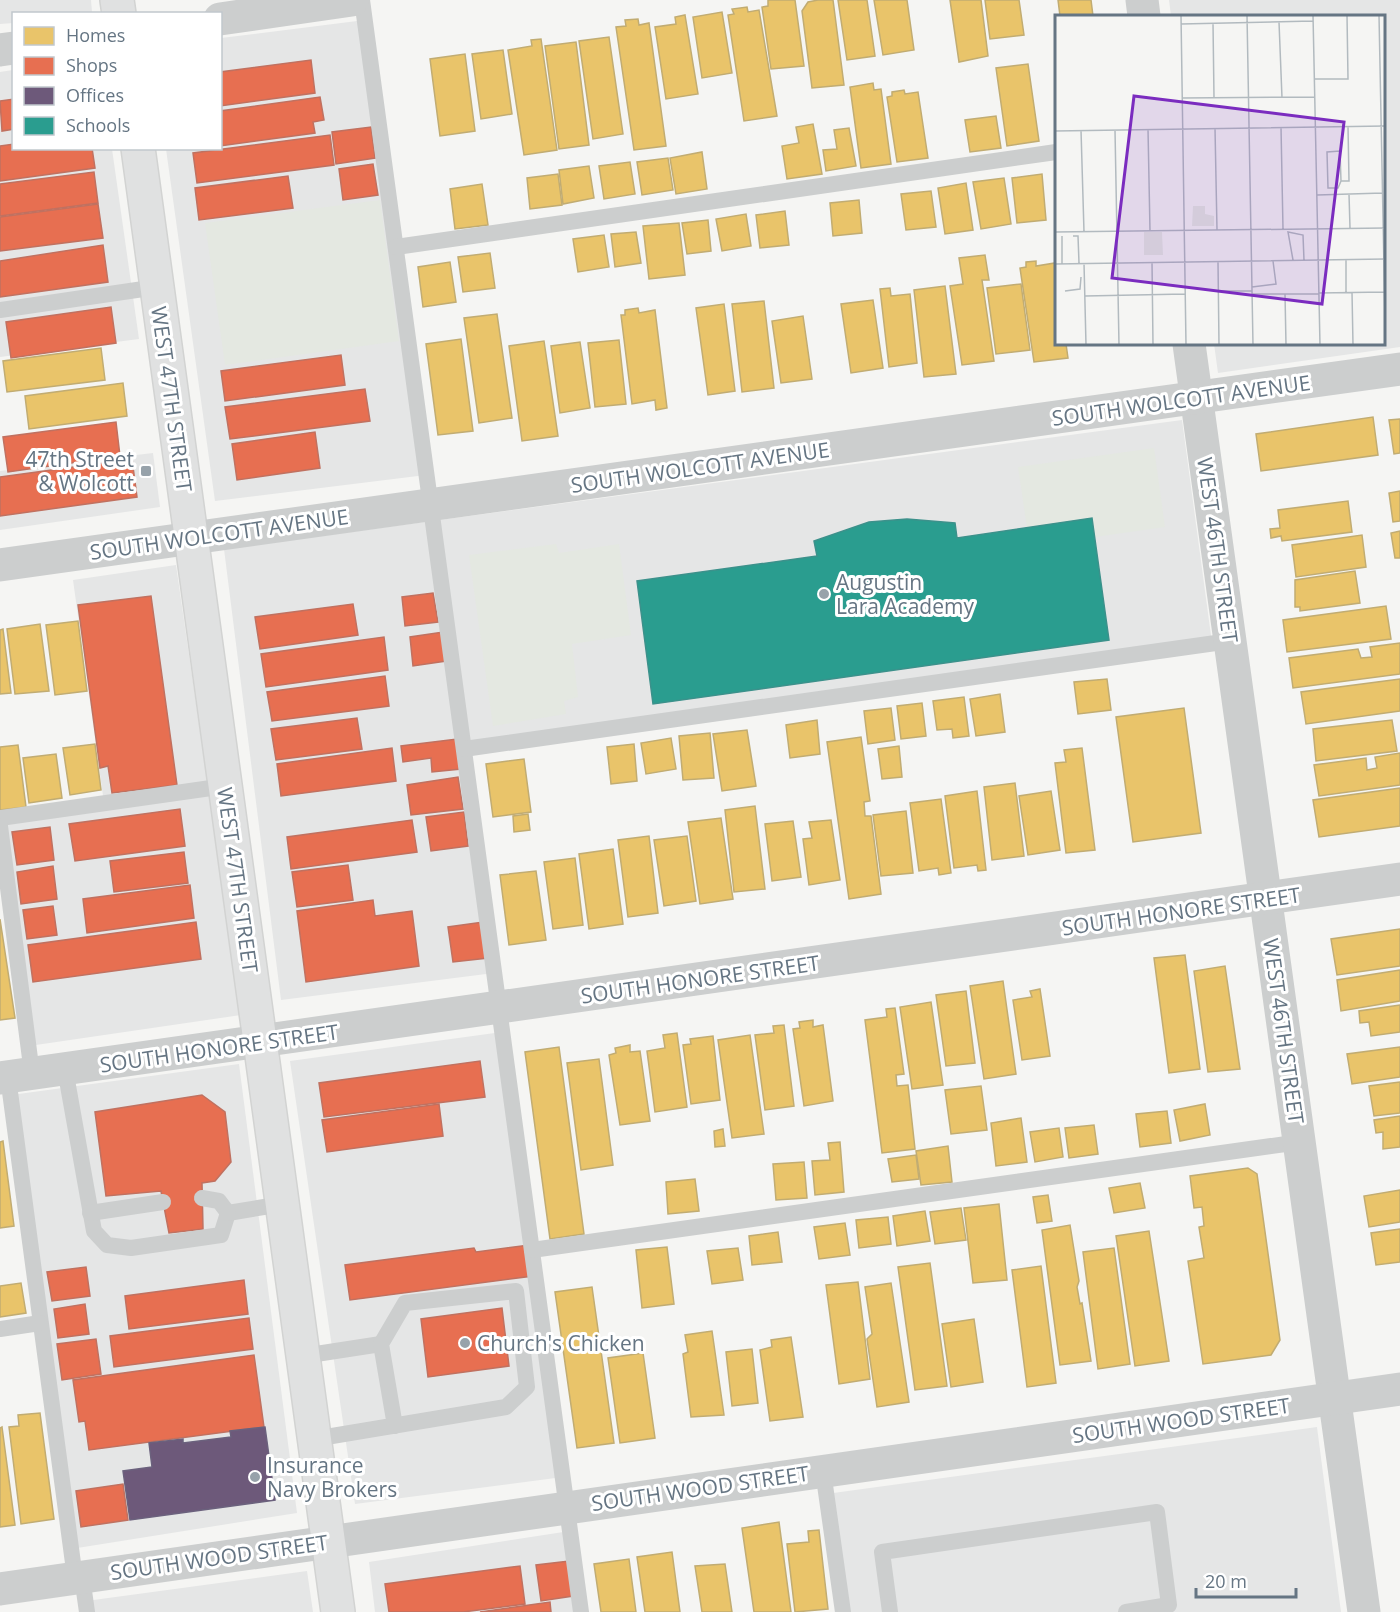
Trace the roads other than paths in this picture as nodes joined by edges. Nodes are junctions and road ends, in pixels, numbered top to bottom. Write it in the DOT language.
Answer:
graph roads {
  1 [pos="352,0"];
  2 [pos="362,0"];
  3 [pos="1142,0"];
  4 [pos="1144,15"];
  5 [pos="222,19"];
  6 [pos="138,150"];
  7 [pos="1055,152"];
  8 [pos="396,247"];
  9 [pos="157,288"];
  10 [pos="0,310"];
  11 [pos="1189,345"];
  12 [pos="1400,369"];
  13 [pos="1197,398"];
  14 [pos="430,505"];
  15 [pos="191,538"];
  16 [pos="0,565"];
  17 [pos="1230,641"];
  18 [pos="464,749"];
  19 [pos="225,786"];
  20 [pos="0,818"];
  21 [pos="0,826"];
  22 [pos="1400,879"];
  23 [pos="1266,899"];
  24 [pos="499,1008"];
  25 [pos="260,1042"];
  26 [pos="65,1069"];
  27 [pos="13,1076"];
  28 [pos="1300,1142"];
  29 [pos="202,1198"];
  30 [pos="163,1202"];
  31 [pos="282,1204"];
  32 [pos="228,1212"];
  33 [pos="90,1213"];
  34 [pos="532,1250"];
  35 [pos="40,1323"];
  36 [pos="0,1329"];
  37 [pos="381,1344"];
  38 [pos="303,1356"];
  39 [pos="1400,1389"];
  40 [pos="1335,1398"];
  41 [pos="395,1426"];
  42 [pos="314,1439"];
  43 [pos="823,1471"];
  44 [pos="567,1507"];
  45 [pos="328,1542"];
  46 [pos="79,1577"];
  47 [pos="0,1588"];
  48 [pos="87,1612"];
  49 [pos="338,1612"];
  50 [pos="581,1612"];
  51 [pos="843,1612"];
  52 [pos="890,1612"];
  53 [pos="1126,1612"];
  54 [pos="1364,1612"];
  1 -- 5 [label="street"];
  2 -- 8 [label="lane"];
  3 -- 4 [label="street"];
  6 -- 9 [label="main road, WEST 47TH STREET"];
  7 -- 8 [label="lane"];
  8 -- 14 [label="lane"];
  9 -- 10 [label="lane"];
  9 -- 15 [label="main road, WEST 47TH STREET"];
  11 -- 13 [label="street, WEST 46TH STREET"];
  12 -- 13 [label="street, SOUTH WOLCOTT AVENUE"];
  13 -- 14 [label="street, SOUTH WOLCOTT AVENUE"];
  13 -- 17 [label="street, WEST 46TH STREET"];
  14 -- 15 [label="street, SOUTH WOLCOTT AVENUE"];
  14 -- 18 [label="lane"];
  15 -- 16 [label="street, SOUTH WOLCOTT AVENUE"];
  15 -- 19 [label="main road, WEST 47TH STREET"];
  17 -- 18 [label="lane"];
  17 -- 23 [label="street, WEST 46TH STREET"];
  18 -- 24 [label="lane"];
  19 -- 20 [label="lane"];
  19 -- 25 [label="main road, WEST 47TH STREET"];
  21 -- 27 [label="lane"];
  22 -- 23 [label="street, SOUTH HONORE STREET"];
  23 -- 24 [label="street, SOUTH HONORE STREET"];
  23 -- 28 [label="street, WEST 46TH STREET"];
  24 -- 25 [label="street, SOUTH HONORE STREET"];
  24 -- 34 [label="lane"];
  25 -- 26 [label="street, SOUTH HONORE STREET"];
  25 -- 31 [label="main road, WEST 47TH STREET"];
  26 -- 27 [label="street, SOUTH HONORE STREET"];
  26 -- 33 [label="lane"];
  27 -- 35 [label="lane"];
  28 -- 34 [label="lane"];
  28 -- 40 [label="street, WEST 46TH STREET"];
  29 -- 32 [label="lane"];
  30 -- 33 [label="lane"];
  31 -- 32 [label="lane"];
  31 -- 38 [label="main road, WEST 47TH STREET"];
  32 -- 33 [label="lane"];
  34 -- 44 [label="lane"];
  35 -- 36 [label="lane"];
  35 -- 46 [label="lane"];
  37 -- 38 [label="lane"];
  37 -- 41 [label="lane"];
  37 -- 41 [label="lane"];
  38 -- 42 [label="main road, WEST 47TH STREET"];
  39 -- 40 [label="street, SOUTH WOOD STREET"];
  40 -- 43 [label="street, SOUTH WOOD STREET"];
  40 -- 54 [label="street, WEST 46TH STREET"];
  41 -- 42 [label="lane"];
  42 -- 45 [label="main road, WEST 47TH STREET"];
  43 -- 44 [label="street, SOUTH WOOD STREET"];
  43 -- 51 [label="lane"];
  44 -- 45 [label="street, SOUTH WOOD STREET"];
  44 -- 50 [label="lane"];
  45 -- 46 [label="street, SOUTH WOOD STREET"];
  45 -- 49 [label="main road, WEST 47TH STREET"];
  46 -- 47 [label="street, SOUTH WOOD STREET"];
  46 -- 48 [label="lane"];
  52 -- 53 [label="lane"];
}
